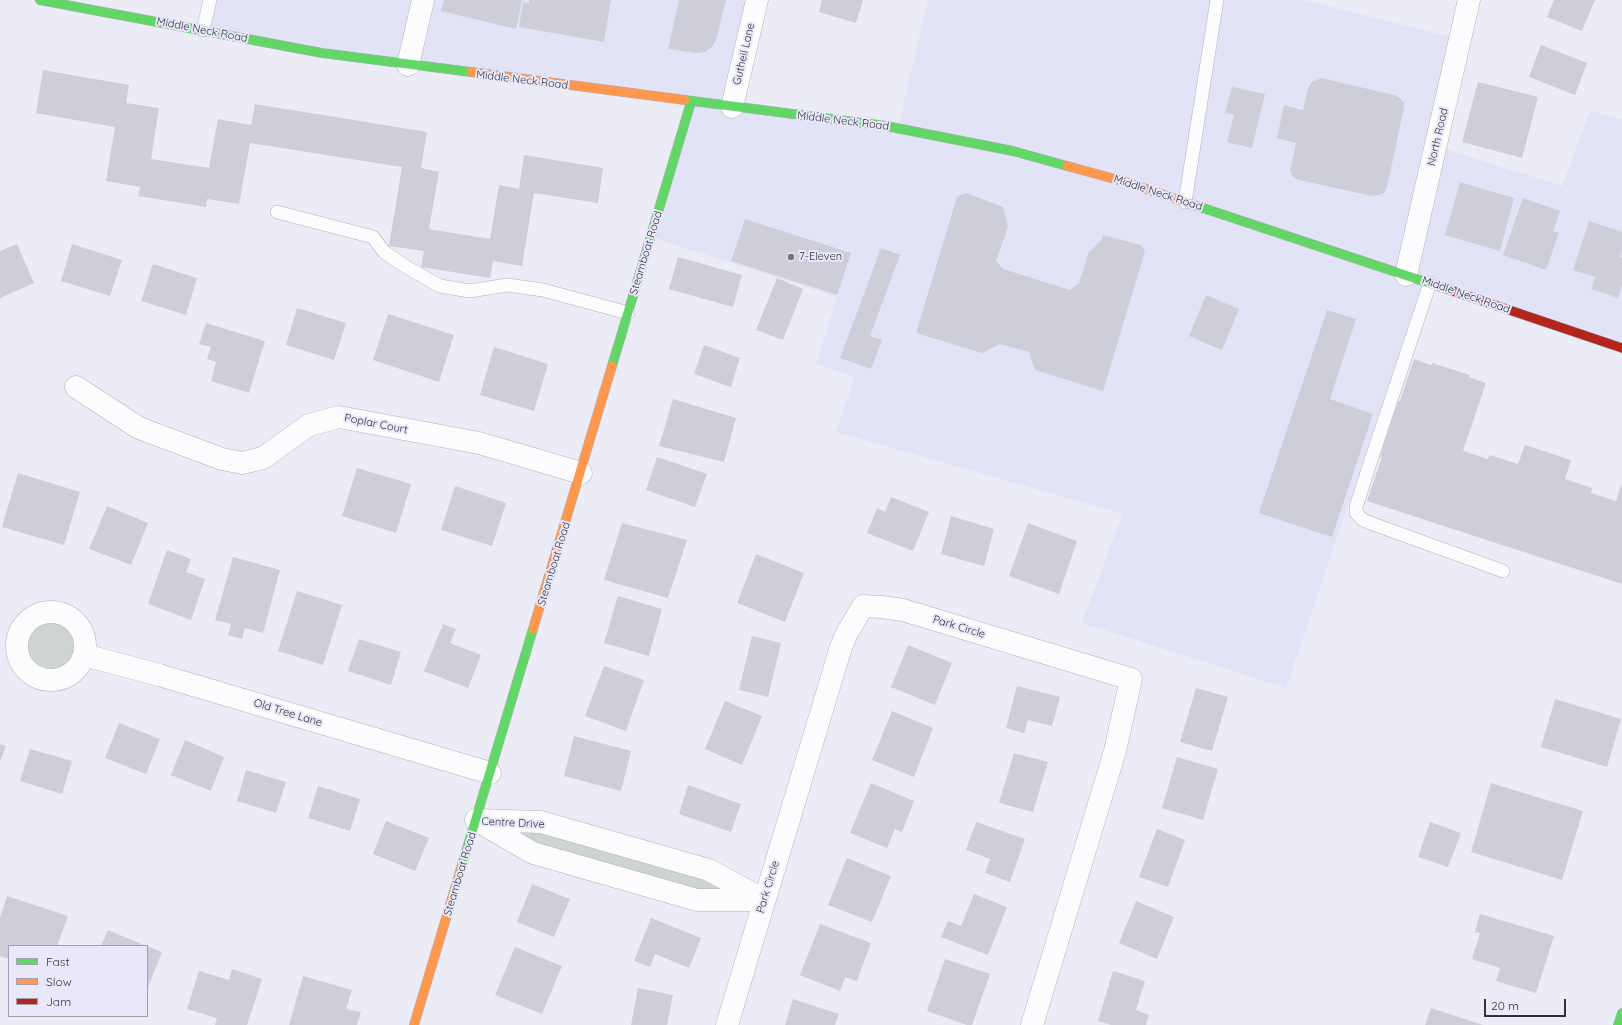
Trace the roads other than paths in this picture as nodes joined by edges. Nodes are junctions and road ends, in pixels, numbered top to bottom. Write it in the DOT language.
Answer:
graph roads {
  1 [pos="210,0"];
  2 [pos="423,0"];
  3 [pos="757,0"];
  4 [pos="1217,0"];
  5 [pos="1470,0"];
  6 [pos="50,1"];
  7 [pos="203,30"];
  8 [pos="408,65"];
  9 [pos="691,102"];
  10 [pos="732,107"];
  11 [pos="1185,202"];
  12 [pos="277,212"];
  13 [pos="1406,275"];
  14 [pos="1430,283"];
  15 [pos="628,313"];
  16 [pos="1622,348"];
  17 [pos="76,388"];
  18 [pos="581,472"];
  19 [pos="1503,571"];
  20 [pos="84,656"];
  21 [pos="490,773"];
  22 [pos="476,820"];
  23 [pos="764,900"];
  24 [pos="1622,1013"];
  25 [pos="414,1025"];
  26 [pos="727,1025"];
  27 [pos="1032,1025"];
  28 [pos="1618,1025"];
  1 -- 7 [label="lane"];
  2 -- 8 [label="street"];
  3 -- 10 [label="street, Gutheil Lane"];
  4 -- 11 [label="lane"];
  5 -- 13 [label="street, North Road"];
  6 -- 7 [label="main road, Middle Neck Road"];
  7 -- 8 [label="main road, Middle Neck Road"];
  8 -- 9 [label="main road, Middle Neck Road"];
  9 -- 10 [label="main road, Middle Neck Road"];
  9 -- 15 [label="main road, Steamboat Road"];
  10 -- 11 [label="main road, Middle Neck Road"];
  11 -- 13 [label="main road, Middle Neck Road"];
  12 -- 15 [label="lane"];
  13 -- 14 [label="main road, Middle Neck Road"];
  14 -- 16 [label="main road, Middle Neck Road"];
  14 -- 19 [label="lane"];
  15 -- 18 [label="main road, Steamboat Road"];
  17 -- 18 [label="street, Poplar Court"];
  18 -- 21 [label="main road, Steamboat Road"];
  20 -- 21 [label="street, Old Tree Lane"];
  21 -- 22 [label="main road, Steamboat Road"];
  22 -- 23 [label="street, Centre Drive"];
  22 -- 23 [label="street, Centre Drive"];
  22 -- 25 [label="main road, Steamboat Road"];
  23 -- 26 [label="street, Park Circle"];
  23 -- 27 [label="street, Park Circle"];
  24 -- 28 [label="main road"];
}
